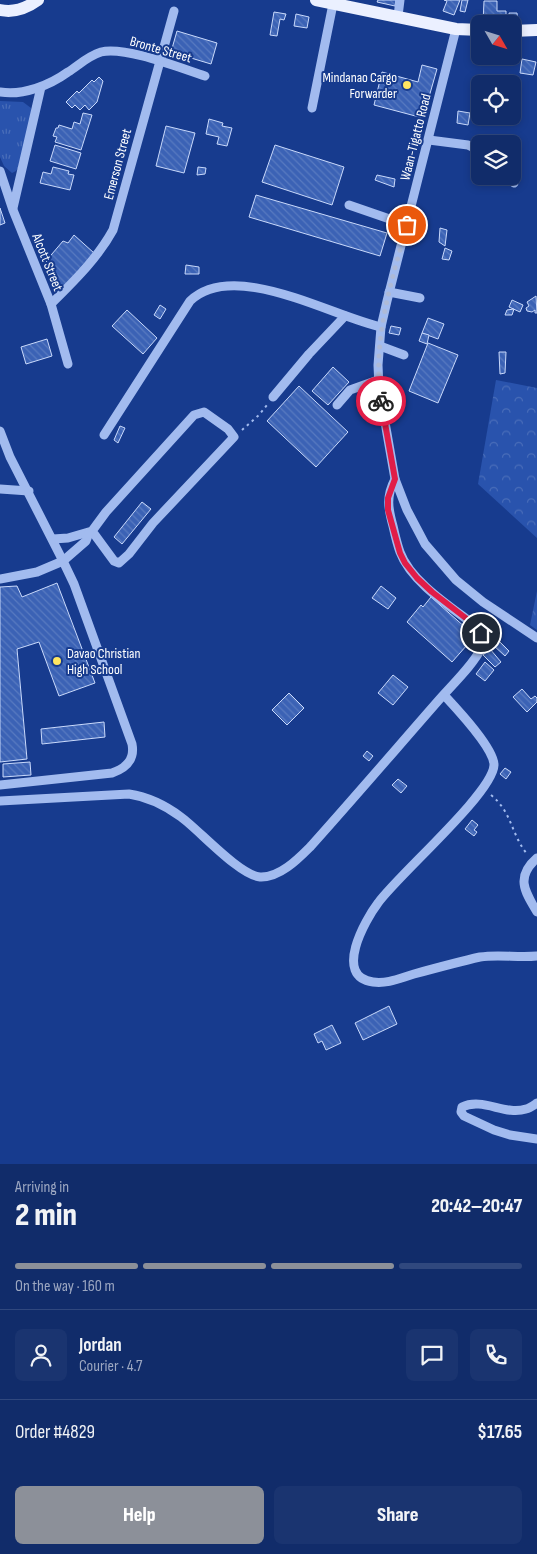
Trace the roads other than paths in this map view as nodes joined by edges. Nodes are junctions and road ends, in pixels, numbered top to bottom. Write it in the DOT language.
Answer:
graph roads {
  1 [pos="38,0"];
  2 [pos="316,0"];
  3 [pos="400,0"];
  4 [pos="333,4"];
  5 [pos="0,10"];
  6 [pos="174,11"];
  7 [pos="398,16"];
  8 [pos="456,29"];
  9 [pos="471,30"];
  10 [pos="537,30"];
  11 [pos="521,31"];
  12 [pos="159,62"];
  13 [pos="205,76"];
  14 [pos="41,87"];
  15 [pos="0,92"];
  16 [pos="312,108"];
  17 [pos="429,140"];
  18 [pos="471,146"];
  19 [pos="0,171"];
  20 [pos="348,205"];
  21 [pos="12,210"];
  22 [pos="407,225"];
  23 [pos="389,292"];
  24 [pos="420,298"];
  25 [pos="51,304"];
  26 [pos="345,316"];
  27 [pos="382,327"];
  28 [pos="380,346"];
  29 [pos="404,355"];
  30 [pos="68,364"];
  31 [pos="378,380"];
  32 [pos="273,397"];
  33 [pos="337,405"];
  34 [pos="0,430"];
  35 [pos="104,435"];
  36 [pos="10,457"];
  37 [pos="0,461"];
  38 [pos="395,479"];
  39 [pos="0,489"];
  40 [pos="28,491"];
  41 [pos="90,532"];
  42 [pos="53,539"];
  43 [pos="63,561"];
  44 [pos="0,579"];
  45 [pos="537,638"];
  46 [pos="444,694"];
  47 [pos="0,785"];
  48 [pos="0,801"];
  49 [pos="535,860"];
  50 [pos="537,912"];
  51 [pos="537,956"];
  52 [pos="537,1103"];
  53 [pos="537,1139"];
  1 -- 5 [label="main road"];
  2 -- 4 [label="main road"];
  3 -- 7 [label="street"];
  4 -- 7 [label="main road"];
  4 -- 16 [label="street"];
  6 -- 12 [label="street, Emerson Street"];
  7 -- 8 [label="main road"];
  8 -- 9 [label="main road"];
  8 -- 17 [label="street, Waan-Tigatto Road"];
  10 -- 11 [label="main road"];
  12 -- 13 [label="street, Bronte Street"];
  12 -- 14 [label="street, Bronte Street"];
  12 -- 25 [label="street, Emerson Street"];
  14 -- 15 [label="street, Bronte Street"];
  14 -- 21 [label="street"];
  17 -- 18 [label="street"];
  17 -- 22 [label="street, Waan-Tigatto Road"];
  19 -- 21 [label="street, Alcott Street"];
  20 -- 22 [label="street"];
  21 -- 25 [label="street, Alcott Street"];
  22 -- 23 [label="street, Waan-Tigatto Road"];
  23 -- 24 [label="street"];
  23 -- 27 [label="street, Waan-Tigatto Road"];
  25 -- 30 [label="street, Alcott Street"];
  26 -- 27 [label="street"];
  26 -- 32 [label="street"];
  26 -- 35 [label="street"];
  27 -- 28 [label="street, Waan-Tigatto Road"];
  28 -- 29 [label="street"];
  28 -- 31 [label="street, Waan-Tigatto Road"];
  31 -- 33 [label="street"];
  31 -- 38 [label="street, Waan-Tigatto Road"];
  34 -- 36 [label="street"];
  36 -- 37 [label="street"];
  36 -- 40 [label="street"];
  38 -- 45 [label="street, Waan-Tigatto Road"];
  38 -- 46 [label="street"];
  39 -- 40 [label="street"];
  40 -- 42 [label="street"];
  41 -- 41 [label="street"];
  41 -- 42 [label="street"];
  41 -- 43 [label="street"];
  42 -- 43 [label="street"];
  43 -- 44 [label="street"];
  43 -- 47 [label="street"];
  46 -- 48 [label="street"];
  46 -- 51 [label="street"];
  49 -- 50 [label="street"];
  52 -- 53 [label="street"];
}
